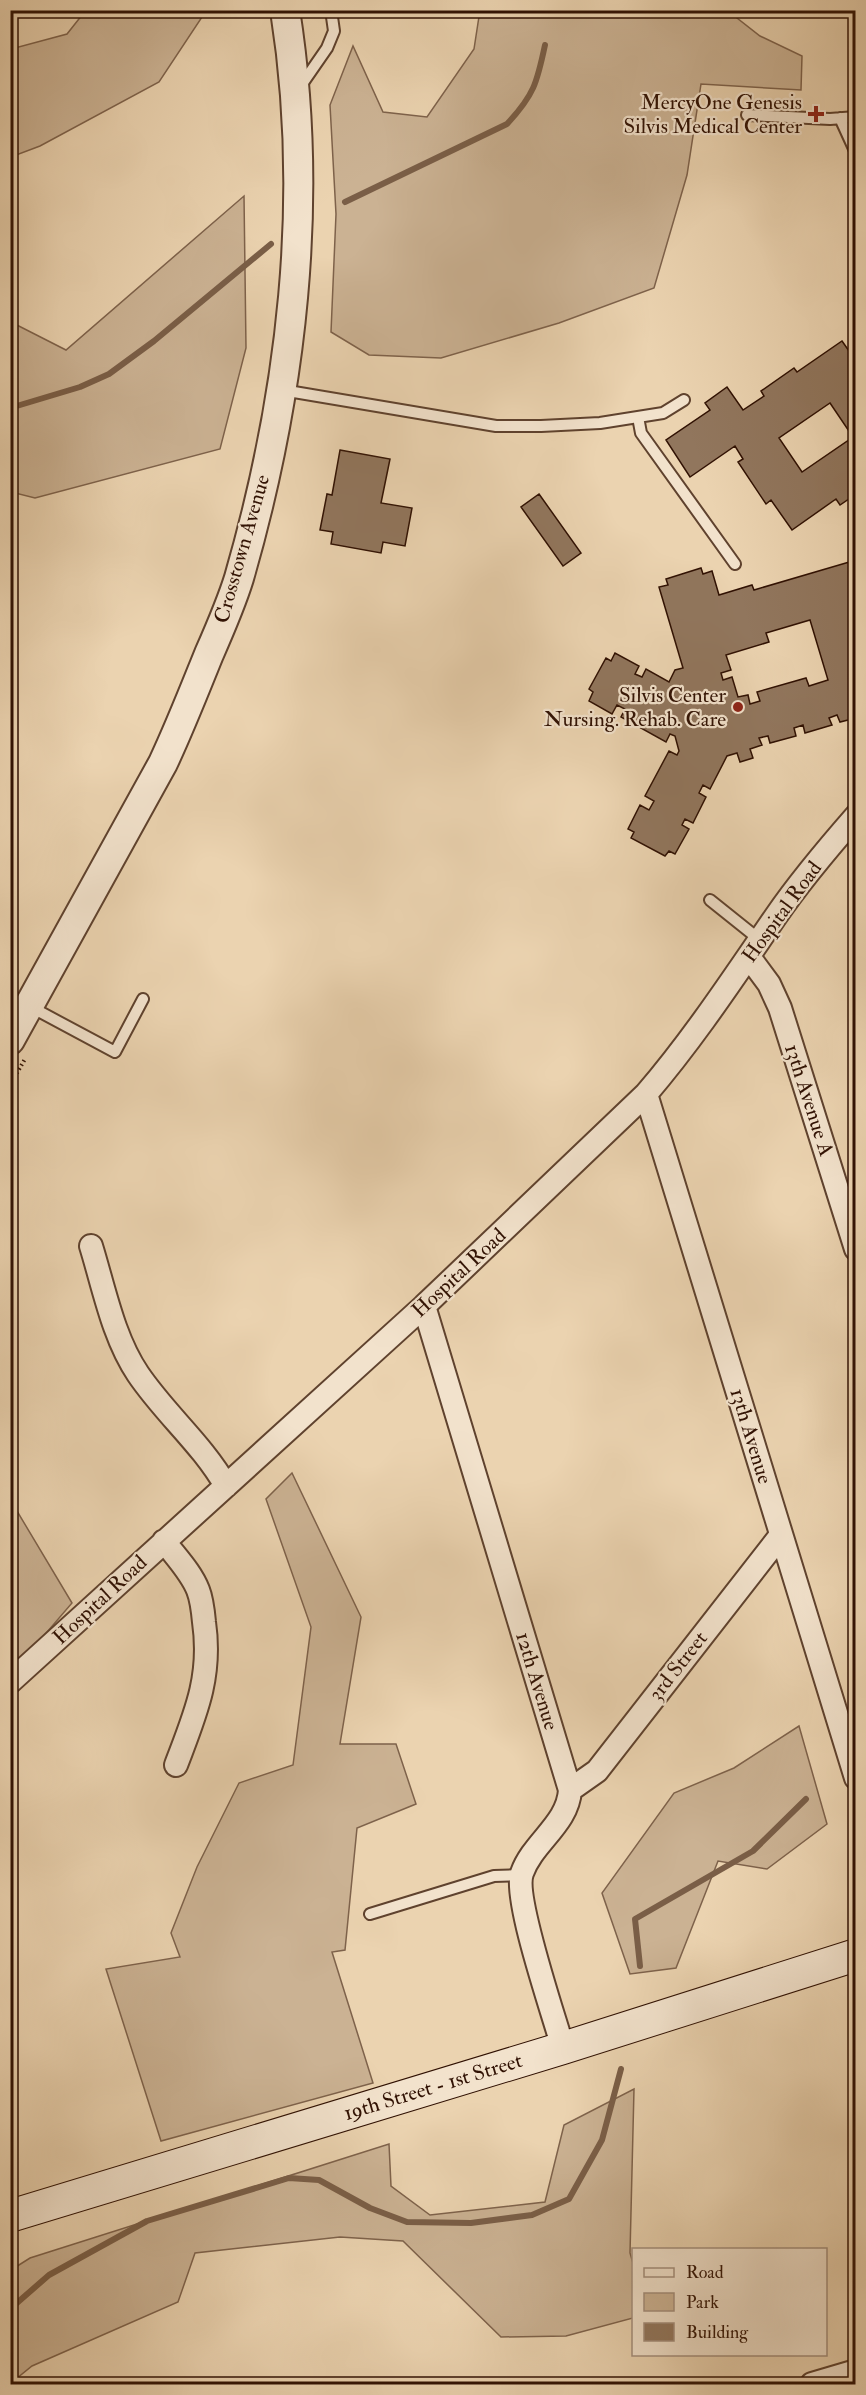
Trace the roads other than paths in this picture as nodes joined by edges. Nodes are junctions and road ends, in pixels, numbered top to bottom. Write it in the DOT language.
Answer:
graph roads {
  1 [pos="285,10"];
  2 [pos="331,10"];
  3 [pos="294,100"];
  4 [pos="747,115"];
  5 [pos="855,117"];
  6 [pos="840,118"];
  7 [pos="855,153"];
  8 [pos="281,390"];
  9 [pos="684,400"];
  10 [pos="638,417"];
  11 [pos="735,564"];
  12 [pos="855,816"];
  13 [pos="710,900"];
  14 [pos="755,949"];
  15 [pos="142,999"];
  16 [pos="29,1006"];
  17 [pos="10,1040"];
  18 [pos="646,1094"];
  19 [pos="91,1246"];
  20 [pos="855,1249"];
  21 [pos="424,1306"];
  22 [pos="226,1486"];
  23 [pos="781,1535"];
  24 [pos="164,1541"];
  25 [pos="10,1682"];
  26 [pos="176,1765"];
  27 [pos="855,1778"];
  28 [pos="570,1790"];
  29 [pos="520,1875"];
  30 [pos="370,1914"];
  31 [pos="855,1955"];
  32 [pos="563,2048"];
  33 [pos="10,2216"];
  34 [pos="855,2371"];
  35 [pos="812,2385"];
  1 -- 3 [label="street, Crosstown Avenue"];
  2 -- 3 [label="lane"];
  3 -- 8 [label="street, Crosstown Avenue"];
  4 -- 6 [label="lane"];
  5 -- 6 [label="lane"];
  6 -- 7 [label="lane"];
  8 -- 10 [label="lane"];
  8 -- 16 [label="street, Crosstown Avenue"];
  9 -- 10 [label="lane"];
  10 -- 11 [label="lane"];
  12 -- 14 [label="street, Hospital Road"];
  13 -- 14 [label="lane"];
  14 -- 18 [label="street, Hospital Road"];
  14 -- 20 [label="street, 13th Avenue A"];
  15 -- 16 [label="lane"];
  16 -- 17 [label="street, Crosstown Avenue"];
  18 -- 21 [label="street, Hospital Road"];
  18 -- 23 [label="street, 13th Avenue"];
  19 -- 22 [label="street"];
  21 -- 22 [label="street, Hospital Road"];
  21 -- 28 [label="street, 12th Avenue"];
  22 -- 24 [label="street, Hospital Road"];
  23 -- 27 [label="street, 13th Avenue"];
  23 -- 28 [label="street, 3rd Street"];
  24 -- 25 [label="street, Hospital Road"];
  24 -- 26 [label="street"];
  28 -- 29 [label="street"];
  29 -- 30 [label="lane"];
  29 -- 32 [label="street"];
  31 -- 32 [label="main road, 19th Street - 1st Street"];
  32 -- 33 [label="main road, 19th Street - 1st Street"];
  34 -- 35 [label="street"];
}
